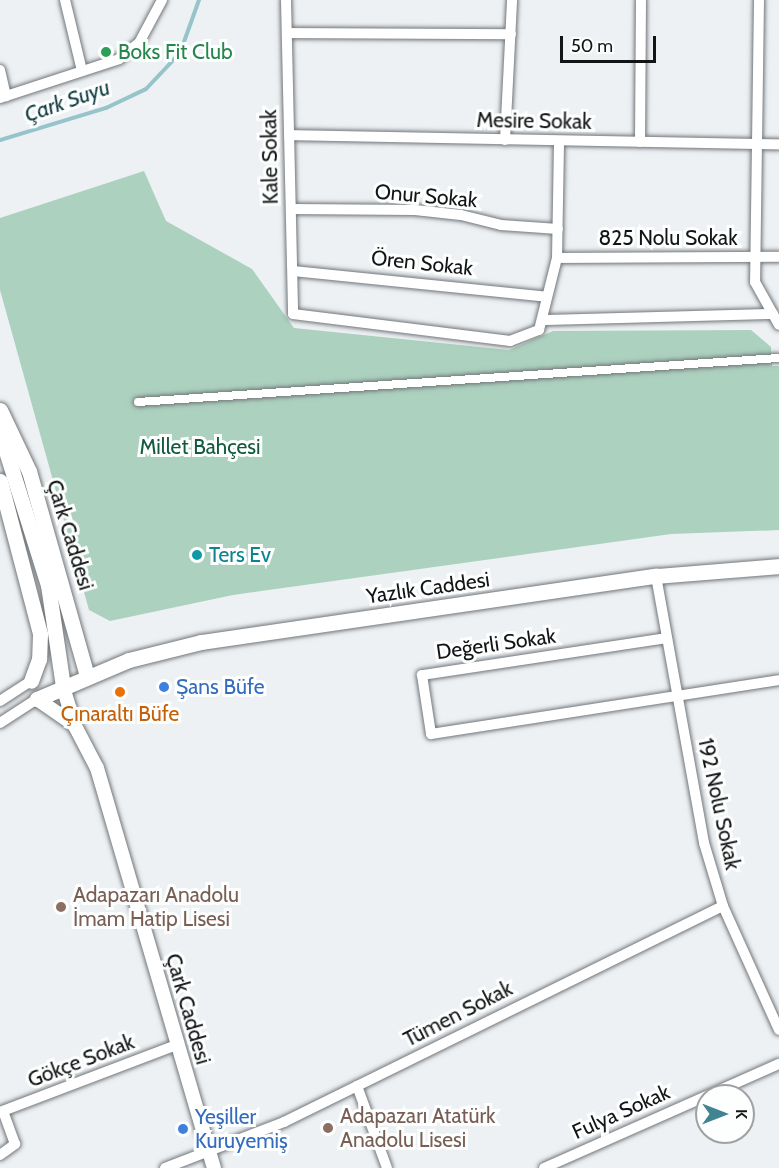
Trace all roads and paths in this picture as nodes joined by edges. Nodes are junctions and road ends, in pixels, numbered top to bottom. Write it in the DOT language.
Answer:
graph roads {
  1 [pos="65,0"];
  2 [pos="162,0"];
  3 [pos="286,0"];
  4 [pos="512,0"];
  5 [pos="641,0"];
  6 [pos="759,0"];
  7 [pos="287,33"];
  8 [pos="511,34"];
  9 [pos="0,70"];
  10 [pos="82,71"];
  11 [pos="3,97"];
  12 [pos="289,135"];
  13 [pos="506,140"];
  14 [pos="559,141"];
  15 [pos="640,142"];
  16 [pos="756,143"];
  17 [pos="779,144"];
  18 [pos="291,209"];
  19 [pos="558,229"];
  20 [pos="755,257"];
  21 [pos="779,257"];
  22 [pos="557,258"];
  23 [pos="292,271"];
  24 [pos="547,297"];
  25 [pos="773,314"];
  26 [pos="542,320"];
  27 [pos="779,325"];
  28 [pos="779,358"];
  29 [pos="138,402"];
  30 [pos="0,410"];
  31 [pos="0,432"];
  32 [pos="0,481"];
  33 [pos="779,566"];
  34 [pos="656,576"];
  35 [pos="667,638"];
  36 [pos="87,676"];
  37 [pos="62,680"];
  38 [pos="779,680"];
  39 [pos="31,681"];
  40 [pos="675,694"];
  41 [pos="38,699"];
  42 [pos="0,701"];
  43 [pos="0,723"];
  44 [pos="75,726"];
  45 [pos="723,906"];
  46 [pos="779,1030"];
  47 [pos="176,1046"];
  48 [pos="779,1064"];
  49 [pos="357,1086"];
  50 [pos="2,1112"];
  51 [pos="209,1151"];
  52 [pos="0,1155"];
  53 [pos="165,1168"];
  54 [pos="214,1168"];
  55 [pos="387,1168"];
  56 [pos="544,1168"];
  1 -- 10 [label="street"];
  2 -- 10 [label="street"];
  3 -- 7 [label="street, Kale Sokak"];
  4 -- 8 [label="street"];
  5 -- 15 [label="street"];
  6 -- 16 [label="street"];
  7 -- 8 [label="street"];
  7 -- 12 [label="street, Kale Sokak"];
  8 -- 13 [label="street"];
  9 -- 11 [label="street"];
  10 -- 11 [label="street"];
  12 -- 13 [label="street, Mesire Sokak"];
  12 -- 18 [label="street, Kale Sokak"];
  13 -- 14 [label="street, Mesire Sokak"];
  14 -- 15 [label="street, Mesire Sokak"];
  14 -- 19 [label="street"];
  15 -- 16 [label="street, Mesire Sokak"];
  16 -- 17 [label="street, Mesire Sokak"];
  16 -- 20 [label="street"];
  18 -- 19 [label="street, Onur Sokak"];
  18 -- 23 [label="street, Kale Sokak"];
  19 -- 22 [label="street"];
  20 -- 21 [label="street, 825 Nolu Sokak"];
  20 -- 22 [label="street, 825 Nolu Sokak"];
  20 -- 25 [label="street"];
  22 -- 24 [label="street"];
  23 -- 24 [label="street, Ören Sokak"];
  23 -- 26 [label="street, Kale Sokak"];
  24 -- 26 [label="street"];
  25 -- 26 [label="street"];
  25 -- 27 [label="street"];
  28 -- 29 [label="street"];
  30 -- 36 [label="main road, Çark Caddesi"];
  31 -- 37 [label="main road, Çark Caddesi"];
  32 -- 39 [label="main road"];
  33 -- 34 [label="main road, Yazlık Caddesi"];
  34 -- 35 [label="street, 192 Nolu Sokak"];
  34 -- 36 [label="main road, Yazlık Caddesi"];
  35 -- 40 [label="street, 192 Nolu Sokak"];
  35 -- 40 [label="street, Değerli Sokak"];
  36 -- 37 [label="main road"];
  37 -- 39 [label="main road"];
  37 -- 41 [label="main road"];
  37 -- 44 [label="street, Çark Caddesi"];
  38 -- 40 [label="street"];
  39 -- 42 [label="street"];
  40 -- 45 [label="street, 192 Nolu Sokak"];
  41 -- 43 [label="street"];
  41 -- 44 [label="street"];
  44 -- 47 [label="street, Çark Caddesi"];
  45 -- 46 [label="street, 192 Nolu Sokak"];
  45 -- 49 [label="street, Tümen Sokak"];
  47 -- 50 [label="street, Gökçe Sokak"];
  47 -- 51 [label="street, Çark Caddesi"];
  48 -- 56 [label="street, Fulya Sokak"];
  49 -- 51 [label="street, Tümen Sokak"];
  49 -- 55 [label="street"];
  50 -- 52 [label="street"];
  51 -- 53 [label="street, Tümen Sokak"];
  51 -- 54 [label="street, Çark Caddesi"];
}
